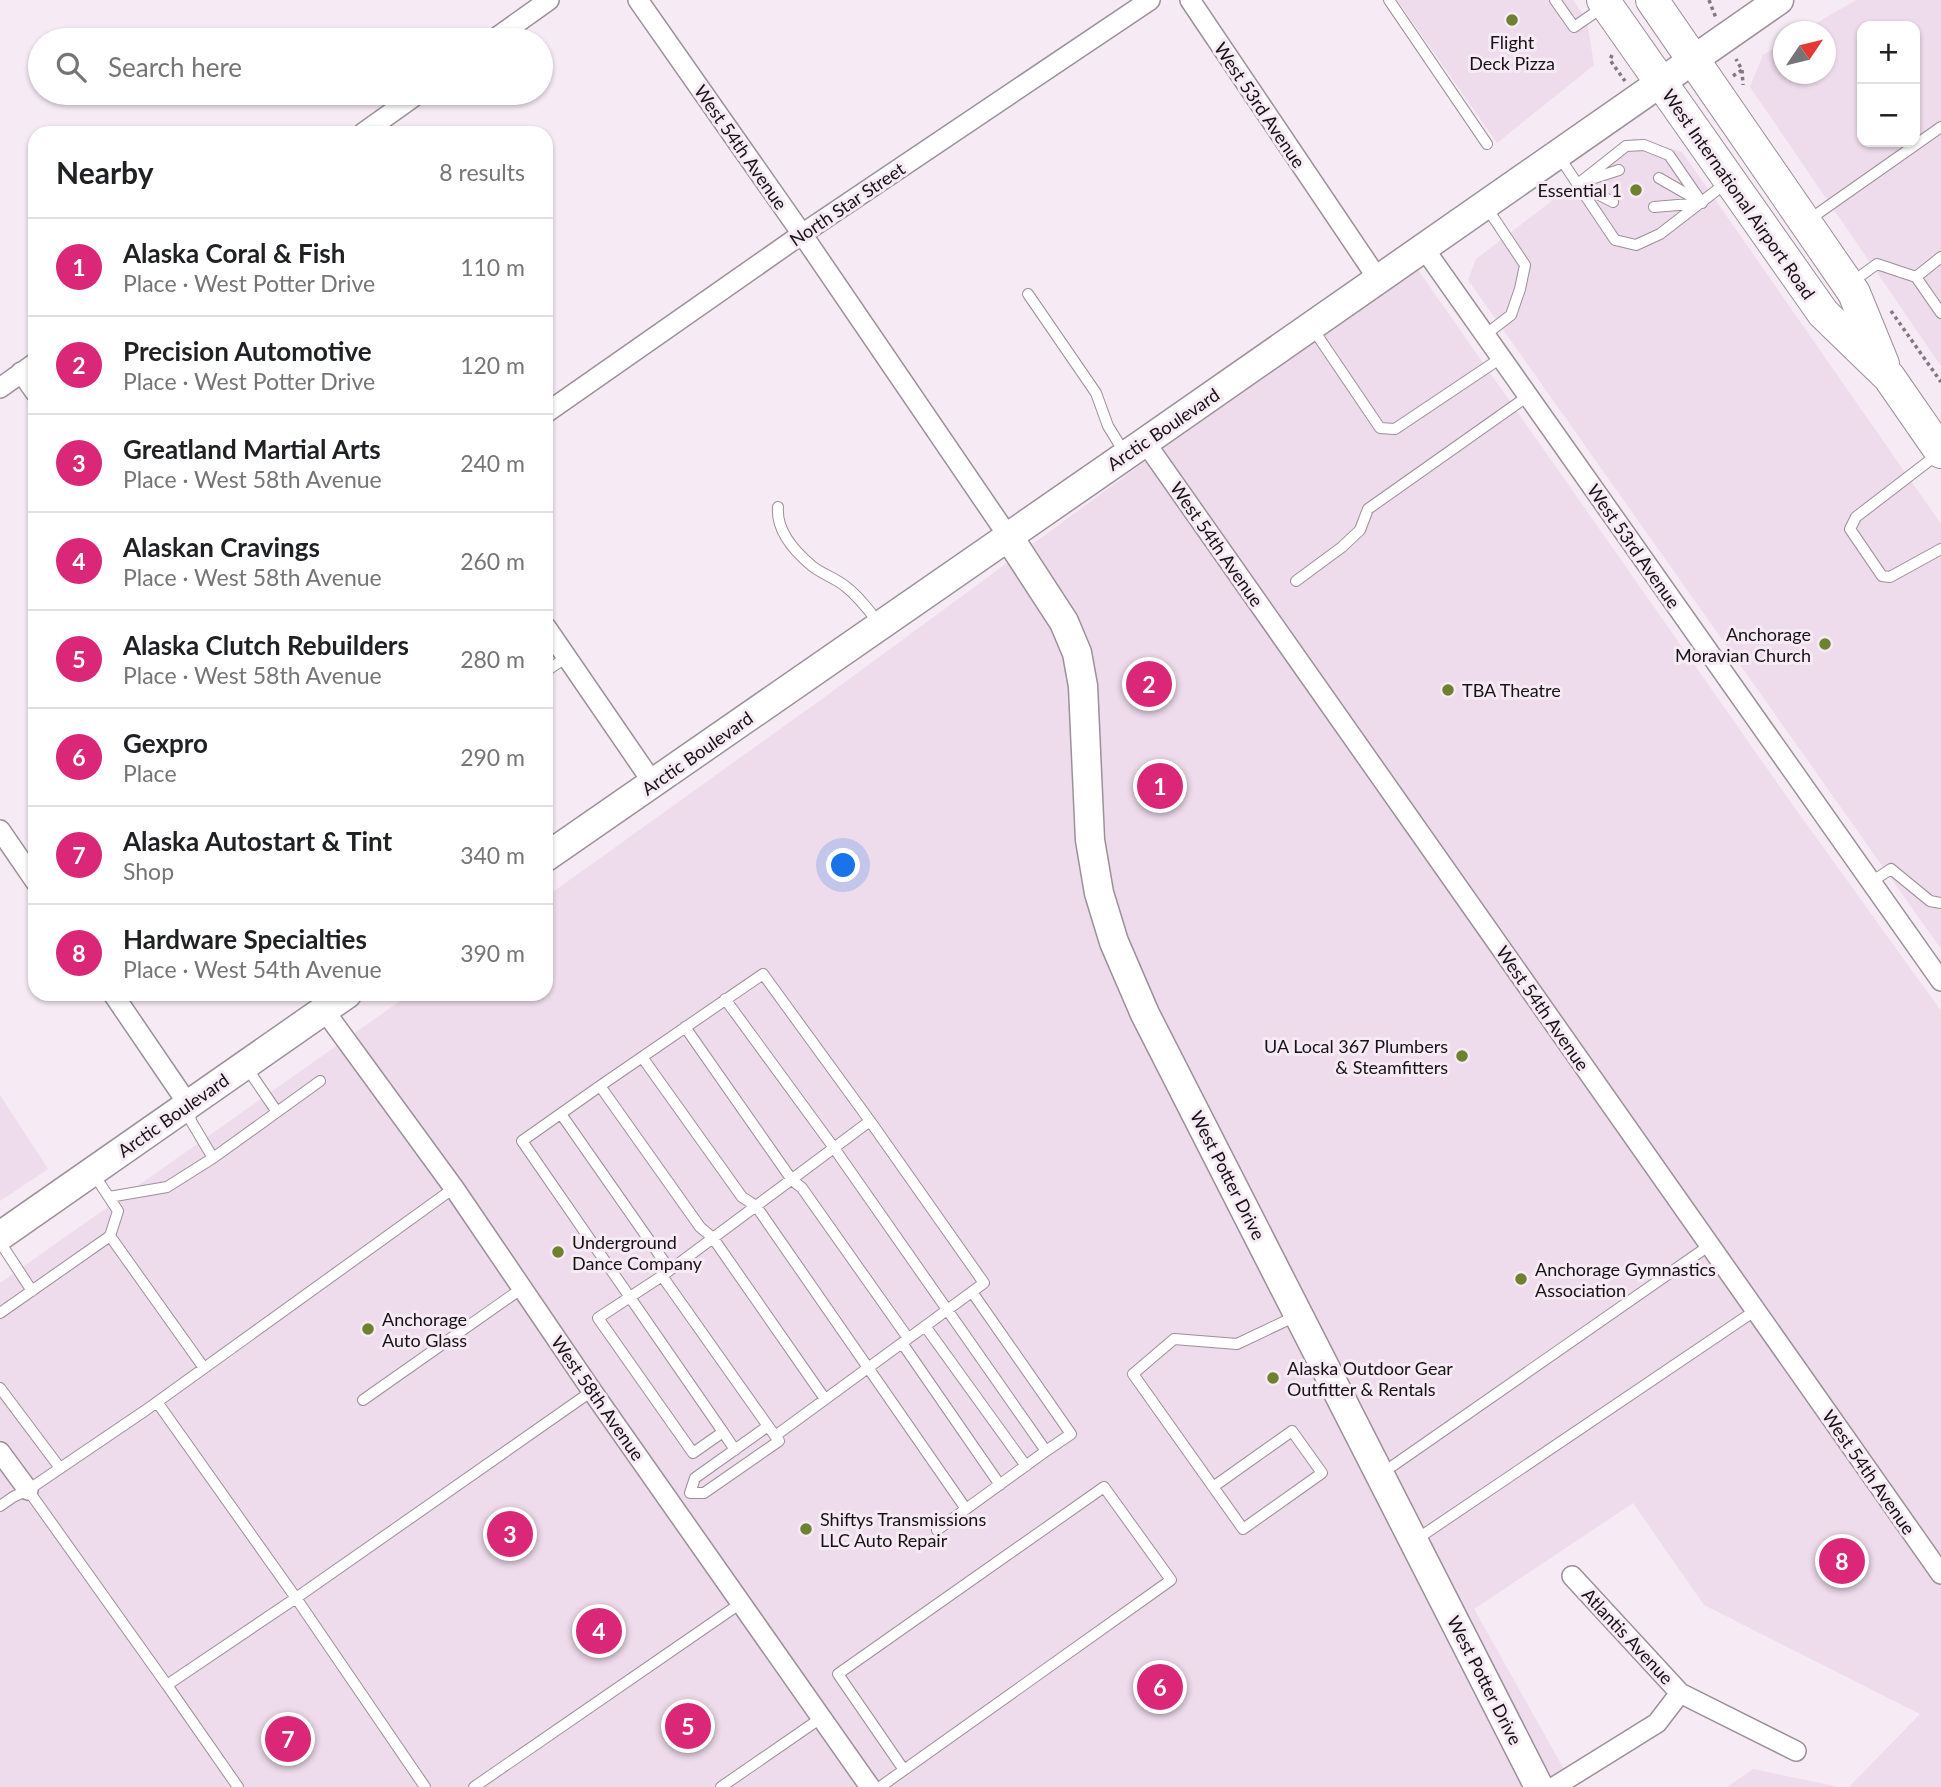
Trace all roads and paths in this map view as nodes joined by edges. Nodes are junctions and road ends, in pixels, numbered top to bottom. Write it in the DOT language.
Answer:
graph roads {
  1 [pos="549,0"];
  2 [pos="638,0"];
  3 [pos="1150,0"];
  4 [pos="1190,0"];
  5 [pos="1389,0"];
  6 [pos="1555,0"];
  7 [pos="1652,0"];
  8 [pos="1779,0"];
  9 [pos="1605,2"];
  10 [pos="510,28"];
  11 [pos="1693,61"];
  12 [pos="1661,83"];
  13 [pos="402,105"];
  14 [pos="373,126"];
  15 [pos="1941,127"];
  16 [pos="1488,144"];
  17 [pos="1558,155"];
  18 [pos="1619,170"];
  19 [pos="1659,178"];
  20 [pos="1730,180"];
  21 [pos="1578,184"];
  22 [pos="1613,202"];
  23 [pos="1702,203"];
  24 [pos="1485,205"];
  25 [pos="1654,207"];
  26 [pos="1805,222"];
  27 [pos="802,234"];
  28 [pos="1423,247"];
  29 [pos="1941,257"];
  30 [pos="1916,277"];
  31 [pos="1378,279"];
  32 [pos="1849,284"];
  33 [pos="1028,294"];
  34 [pos="1941,313"];
  35 [pos="1311,327"];
  36 [pos="1485,335"];
  37 [pos="1501,358"];
  38 [pos="28,367"];
  39 [pos="1889,377"];
  40 [pos="0,388"];
  41 [pos="1528,396"];
  42 [pos="553,408"];
  43 [pos="1136,448"];
  44 [pos="1941,452"];
  45 [pos="778,507"];
  46 [pos="1008,537"];
  47 [pos="1941,549"];
  48 [pos="1296,581"];
  49 [pos="880,626"];
  50 [pos="553,637"];
  51 [pos="567,657"];
  52 [pos="553,666"];
  53 [pos="653,783"];
  54 [pos="0,830"];
  55 [pos="553,852"];
  56 [pos="28,871"];
  57 [pos="1871,882"];
  58 [pos="1941,903"];
  59 [pos="1941,981"];
  60 [pos="725,999"];
  61 [pos="118,1001"];
  62 [pos="336,1002"];
  63 [pos="685,1027"];
  64 [pos="642,1057"];
  65 [pos="244,1065"];
  66 [pos="320,1081"];
  67 [pos="600,1086"];
  68 [pos="188,1104"];
  69 [pos="277,1112"];
  70 [pos="561,1114"];
  71 [pos="870,1121"];
  72 [pos="834,1148"];
  73 [pos="213,1158"];
  74 [pos="92,1172"];
  75 [pos="792,1180"];
  76 [pos="454,1188"];
  77 [pos="109,1197"];
  78 [pos="756,1206"];
  79 [pos="0,1236"];
  80 [pos="110,1236"];
  81 [pos="713,1238"];
  82 [pos="0,1242"];
  83 [pos="1710,1245"];
  84 [pos="666,1273"];
  85 [pos="521,1289"];
  86 [pos="32,1291"];
  87 [pos="972,1292"];
  88 [pos="629,1297"];
  89 [pos="947,1310"];
  90 [pos="1756,1310"];
  91 [pos="0,1314"];
  92 [pos="1299,1315"];
  93 [pos="925,1326"];
  94 [pos="905,1340"];
  95 [pos="869,1367"];
  96 [pos="204,1368"];
  97 [pos="0,1388"];
  98 [pos="592,1391"];
  99 [pos="825,1399"];
  100 [pos="363,1400"];
  101 [pos="156,1402"];
  102 [pos="768,1426"];
  103 [pos="723,1433"];
  104 [pos="777,1438"];
  105 [pos="735,1450"];
  106 [pos="1046,1451"];
  107 [pos="0,1452"];
  108 [pos="1026,1466"];
  109 [pos="60,1468"];
  110 [pos="1380,1475"];
  111 [pos="1000,1485"];
  112 [pos="1213,1487"];
  113 [pos="28,1489"];
  114 [pos="690,1493"];
  115 [pos="672,1504"];
  116 [pos="0,1506"];
  117 [pos="966,1509"];
  118 [pos="937,1531"];
  119 [pos="1414,1541"];
  120 [pos="1941,1574"];
  121 [pos="1572,1576"];
  122 [pos="296,1598"];
  123 [pos="741,1603"];
  124 [pos="167,1685"];
  125 [pos="1681,1693"];
  126 [pos="821,1718"];
  127 [pos="1796,1751"];
  128 [pos="904,1770"];
  129 [pos="238,1787"];
  130 [pos="425,1787"];
  131 [pos="474,1787"];
  132 [pos="721,1787"];
  133 [pos="870,1787"];
  134 [pos="880,1787"];
  135 [pos="1539,1787"];
  136 [pos="1553,1787"];
  1 -- 10 [label="street"];
  2 -- 27 [label="street, West 54th Avenue"];
  3 -- 27 [label="street, North Star Street"];
  4 -- 31 [label="street, West 53rd Avenue"];
  5 -- 16 [label="lane"];
  6 -- 9 [label="lane"];
  7 -- 11 [label="main road, West International Airport Road"];
  8 -- 11 [label="main road, Arctic Boulevard"];
  9 -- 12 [label="main road, West International Airport Road"];
  11 -- 12 [label="main road, Arctic Boulevard"];
  11 -- 26 [label="main road, West International Airport Road"];
  12 -- 17 [label="main road, Arctic Boulevard"];
  12 -- 20 [label="main road, West International Airport Road"];
  13 -- 14 [label="street"];
  15 -- 26 [label="lane"];
  17 -- 21 [label="lane"];
  17 -- 24 [label="main road, Arctic Boulevard"];
  18 -- 21 [label="lane"];
  19 -- 23 [label="lane"];
  20 -- 23 [label="lane"];
  20 -- 39 [label="main road, West International Airport Road"];
  21 -- 22 [label="lane"];
  21 -- 23 [label="lane"];
  21 -- 23 [label="lane"];
  23 -- 25 [label="lane"];
  24 -- 28 [label="main road, Arctic Boulevard"];
  24 -- 36 [label="lane"];
  26 -- 32 [label="main road, West International Airport Road"];
  27 -- 42 [label="street, North Star Street"];
  27 -- 46 [label="street, West 54th Avenue"];
  28 -- 31 [label="main road, Arctic Boulevard"];
  28 -- 36 [label="street, West 53rd Avenue"];
  29 -- 30 [label="lane"];
  30 -- 32 [label="lane"];
  30 -- 34 [label="lane"];
  31 -- 35 [label="main road, Arctic Boulevard"];
  32 -- 39 [label="main road, West International Airport Road"];
  33 -- 43 [label="lane"];
  35 -- 37 [label="lane"];
  35 -- 43 [label="main road, Arctic Boulevard"];
  36 -- 37 [label="street, West 53rd Avenue"];
  37 -- 41 [label="street, West 53rd Avenue"];
  38 -- 40 [label="street"];
  39 -- 44 [label="main road, West International Airport Road"];
  41 -- 48 [label="lane"];
  41 -- 57 [label="street, West 53rd Avenue"];
  43 -- 46 [label="main road, Arctic Boulevard"];
  43 -- 83 [label="street, West 54th Avenue"];
  44 -- 47 [label="lane"];
  45 -- 49 [label="lane"];
  46 -- 49 [label="main road, Arctic Boulevard"];
  46 -- 92 [label="main road, West Potter Drive"];
  49 -- 53 [label="main road, Arctic Boulevard"];
  50 -- 51 [label="street"];
  51 -- 52 [label="lane"];
  51 -- 53 [label="street"];
  53 -- 55 [label="main road, Arctic Boulevard"];
  54 -- 56 [label="street"];
  57 -- 58 [label="lane"];
  57 -- 59 [label="street, West 53rd Avenue"];
  60 -- 63 [label="lane"];
  60 -- 71 [label="lane"];
  60 -- 72 [label="lane"];
  61 -- 68 [label="street"];
  62 -- 65 [label="main road, Arctic Boulevard"];
  62 -- 76 [label="street, West 58th Avenue"];
  63 -- 64 [label="lane"];
  63 -- 75 [label="lane"];
  64 -- 67 [label="lane"];
  64 -- 78 [label="lane"];
  65 -- 68 [label="main road, Arctic Boulevard"];
  65 -- 69 [label="lane"];
  66 -- 69 [label="lane"];
  67 -- 70 [label="lane"];
  67 -- 81 [label="lane"];
  68 -- 73 [label="lane"];
  68 -- 74 [label="main road, Arctic Boulevard"];
  69 -- 73 [label="lane"];
  70 -- 84 [label="lane"];
  70 -- 88 [label="lane"];
  71 -- 72 [label="lane"];
  71 -- 87 [label="lane"];
  72 -- 75 [label="lane"];
  72 -- 89 [label="lane"];
  73 -- 77 [label="lane"];
  74 -- 77 [label="lane"];
  74 -- 79 [label="main road, Arctic Boulevard"];
  75 -- 78 [label="lane"];
  75 -- 94 [label="lane"];
  76 -- 85 [label="street, West 58th Avenue"];
  76 -- 96 [label="lane"];
  77 -- 80 [label="lane"];
  78 -- 81 [label="lane"];
  78 -- 95 [label="lane"];
  80 -- 86 [label="lane"];
  80 -- 96 [label="lane"];
  81 -- 84 [label="lane"];
  81 -- 99 [label="lane"];
  82 -- 86 [label="lane"];
  83 -- 90 [label="street, West 54th Avenue"];
  83 -- 110 [label="lane"];
  84 -- 88 [label="lane"];
  84 -- 102 [label="lane"];
  85 -- 98 [label="street, West 58th Avenue"];
  85 -- 100 [label="lane"];
  86 -- 91 [label="lane"];
  87 -- 89 [label="lane"];
  87 -- 106 [label="lane"];
  88 -- 103 [label="lane"];
  88 -- 103 [label="lane"];
  89 -- 93 [label="lane"];
  89 -- 106 [label="lane"];
  90 -- 119 [label="lane"];
  90 -- 120 [label="street, West 54th Avenue"];
  92 -- 110 [label="main road, West Potter Drive"];
  92 -- 112 [label="lane"];
  93 -- 94 [label="lane"];
  93 -- 108 [label="lane"];
  94 -- 95 [label="lane"];
  94 -- 111 [label="lane"];
  95 -- 99 [label="lane"];
  95 -- 117 [label="lane"];
  96 -- 101 [label="lane"];
  97 -- 109 [label="lane"];
  98 -- 115 [label="street, West 58th Avenue"];
  98 -- 122 [label="lane"];
  99 -- 104 [label="lane"];
  101 -- 109 [label="lane"];
  101 -- 122 [label="lane"];
  102 -- 104 [label="lane"];
  102 -- 105 [label="lane"];
  103 -- 105 [label="lane"];
  104 -- 114 [label="lane"];
  105 -- 114 [label="lane"];
  106 -- 108 [label="lane"];
  107 -- 113 [label="street"];
  108 -- 111 [label="lane"];
  109 -- 113 [label="lane"];
  110 -- 119 [label="main road, West Potter Drive"];
  111 -- 117 [label="lane"];
  112 -- 112 [label="lane"];
  113 -- 116 [label="lane"];
  113 -- 124 [label="lane"];
  114 -- 115 [label="lane"];
  115 -- 123 [label="street, West 58th Avenue"];
  117 -- 118 [label="lane"];
  119 -- 135 [label="main road, West Potter Drive"];
  121 -- 125 [label="street, Atlantis Avenue"];
  122 -- 124 [label="lane"];
  122 -- 130 [label="lane"];
  123 -- 126 [label="street, West 58th Avenue"];
  123 -- 131 [label="lane"];
  124 -- 129 [label="lane"];
  125 -- 127 [label="street, Atlantis Avenue"];
  125 -- 136 [label="street"];
  126 -- 132 [label="lane"];
  126 -- 133 [label="street, West 58th Avenue"];
  128 -- 128 [label="lane"];
  128 -- 134 [label="lane"];
}
